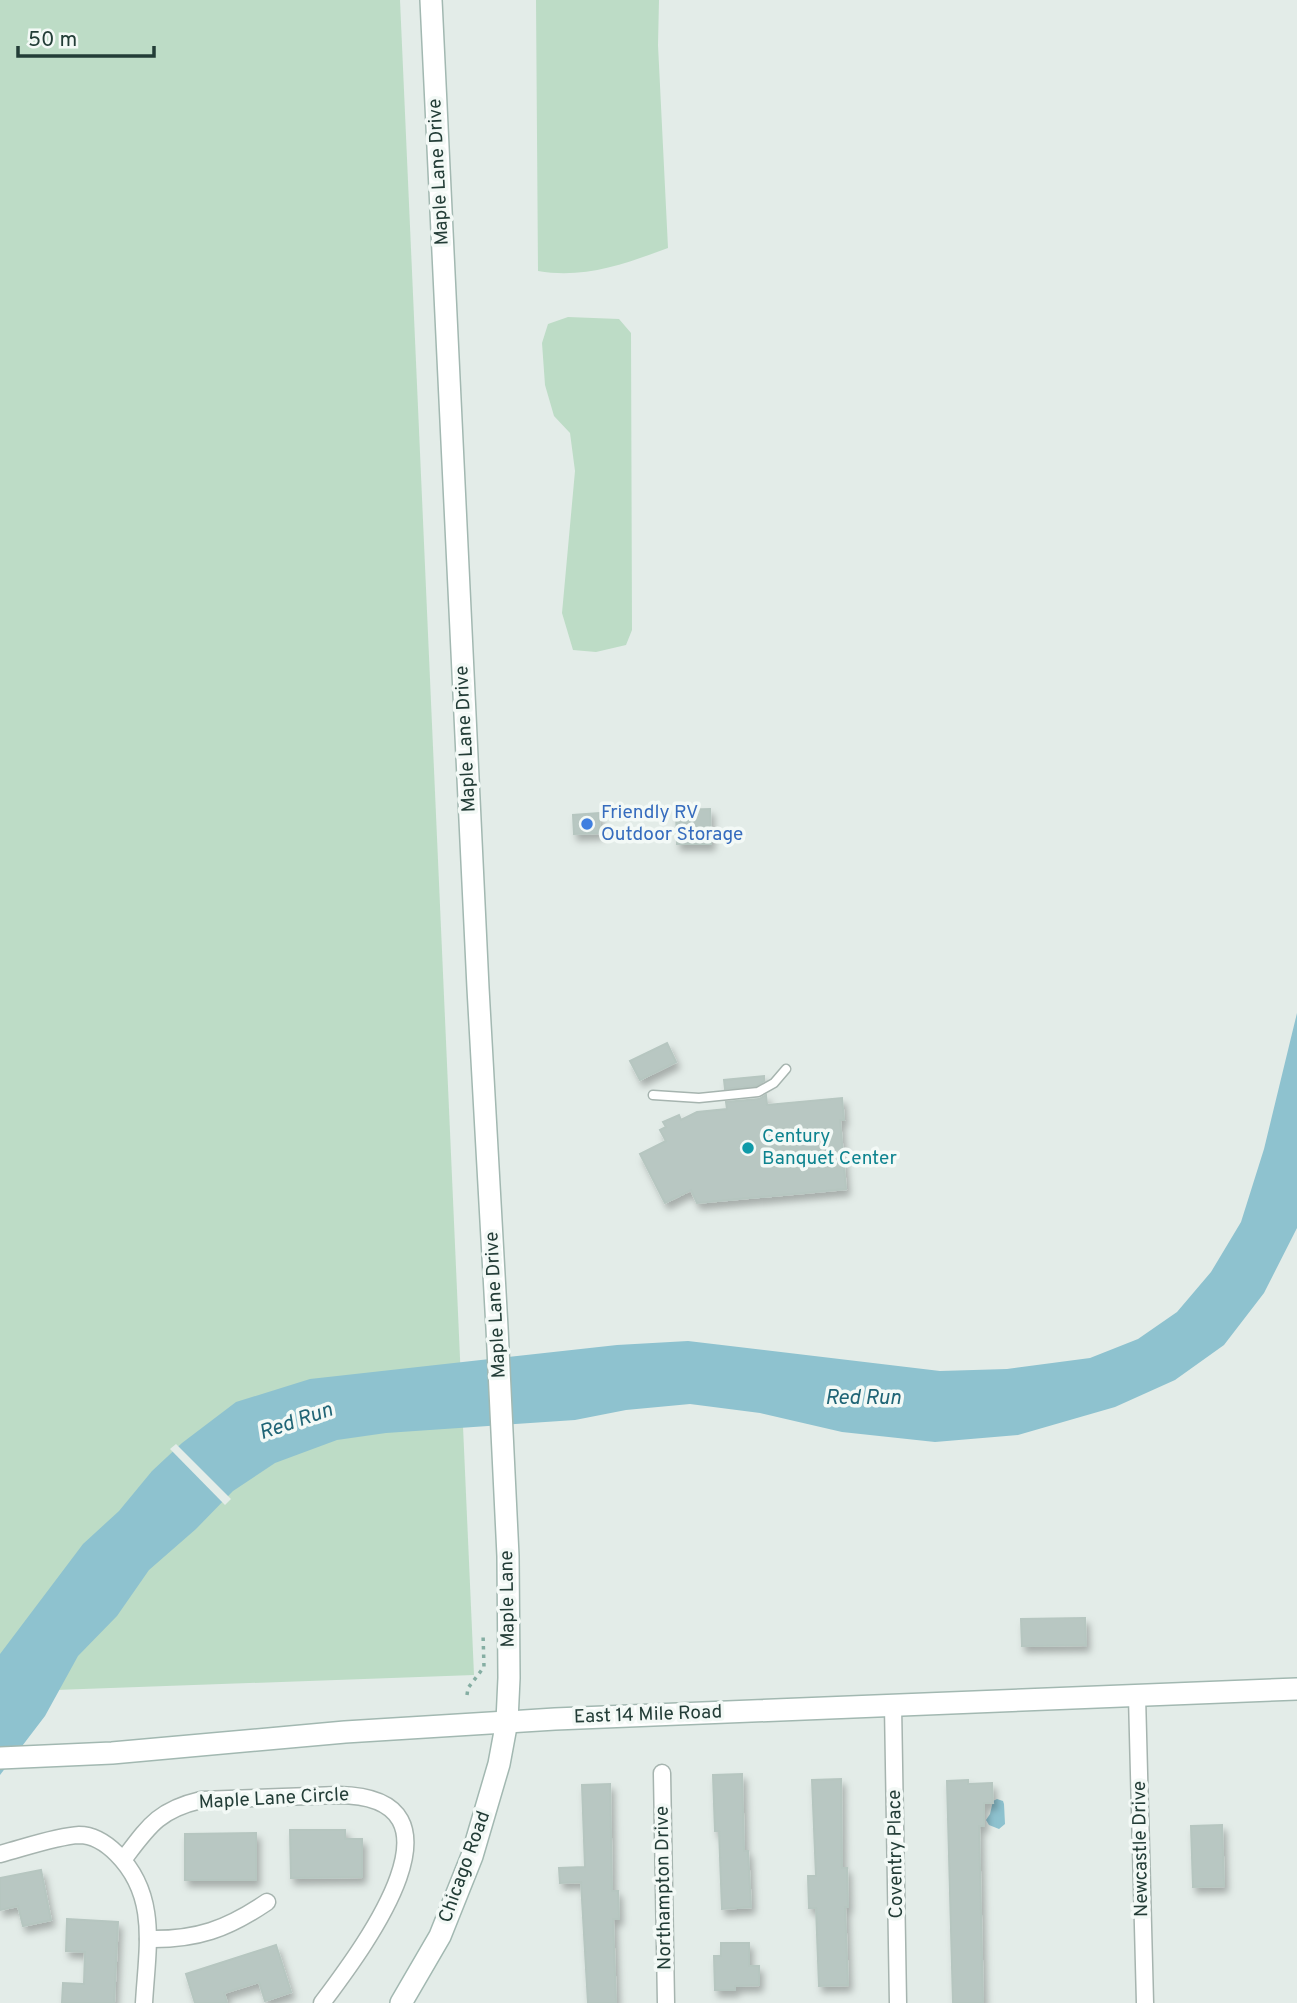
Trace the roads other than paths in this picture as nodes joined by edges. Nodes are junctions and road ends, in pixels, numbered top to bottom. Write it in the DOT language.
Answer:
graph roads {
  1 [pos="431,0"];
  2 [pos="786,1069"];
  3 [pos="653,1095"];
  4 [pos="504,1478"];
  5 [pos="1297,1689"];
  6 [pos="1137,1696"];
  7 [pos="893,1705"];
  8 [pos="507,1721"];
  9 [pos="0,1758"];
  10 [pos="662,1773"];
  11 [pos="0,1854"];
  12 [pos="123,1860"];
  13 [pos="267,1902"];
  14 [pos="148,1939"];
  15 [pos="144,2003"];
  16 [pos="322,2003"];
  17 [pos="401,2003"];
  18 [pos="666,2003"];
  19 [pos="898,2003"];
  20 [pos="1145,2003"];
  1 -- 4 [label="street, Maple Lane Drive"];
  2 -- 3 [label="lane"];
  4 -- 8 [label="street, Maple Lane"];
  5 -- 6 [label="street, East 14 Mile Road"];
  6 -- 7 [label="street, East 14 Mile Road"];
  6 -- 20 [label="street, Newcastle Drive"];
  7 -- 8 [label="street, East 14 Mile Road"];
  7 -- 19 [label="street, Coventry Place"];
  8 -- 9 [label="street, East 14 Mile Road"];
  8 -- 17 [label="street, Chicago Road"];
  10 -- 18 [label="street, Northampton Drive"];
  11 -- 12 [label="street"];
  12 -- 14 [label="street"];
  12 -- 16 [label="street, Maple Lane Circle"];
  13 -- 14 [label="street"];
  14 -- 15 [label="street"];
}
